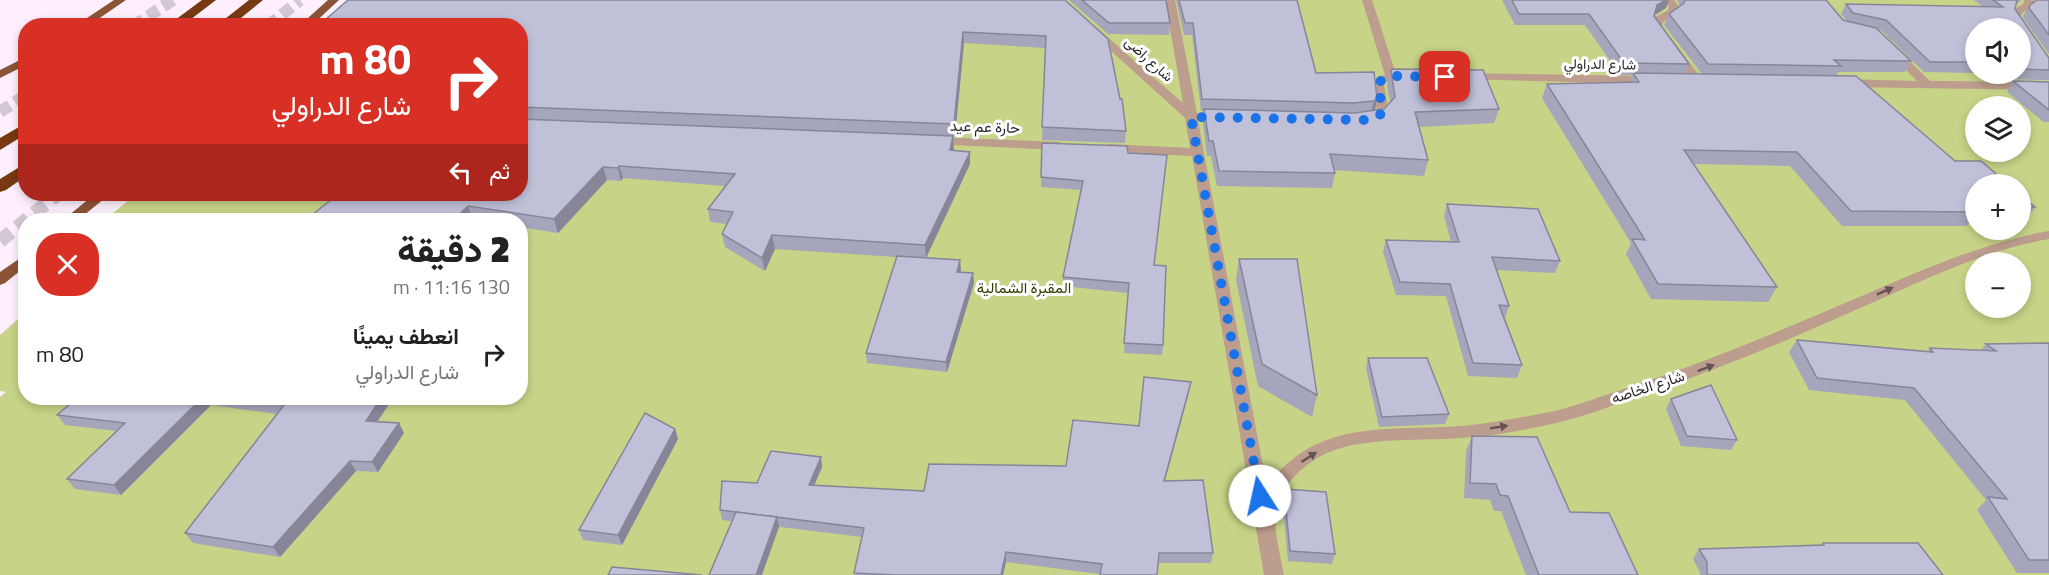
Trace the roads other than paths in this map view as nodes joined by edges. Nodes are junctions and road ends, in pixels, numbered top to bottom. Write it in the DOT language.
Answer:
graph roads {
  1 [pos="121,0"];
  2 [pos="210,0"];
  3 [pos="257,0"];
  4 [pos="334,0"];
  5 [pos="1170,0"];
  6 [pos="1367,0"];
  7 [pos="1669,0"];
  8 [pos="2029,0"];
  9 [pos="93,18"];
  10 [pos="184,18"];
  11 [pos="233,18"];
  12 [pos="313,18"];
  13 [pos="2016,18"];
  14 [pos="1086,23"];
  15 [pos="1885,44"];
  16 [pos="18,65"];
  17 [pos="0,75"];
  18 [pos="1391,76"];
  19 [pos="1423,77"];
  20 [pos="1459,77"];
  21 [pos="1662,80"];
  22 [pos="1698,81"];
  23 [pos="1834,83"];
  24 [pos="1927,84"];
  25 [pos="2049,86"];
  26 [pos="1191,117"];
  27 [pos="1237,118"];
  28 [pos="1359,120"];
  29 [pos="18,133"];
  30 [pos="924,141"];
  31 [pos="0,145"];
  32 [pos="1197,152"];
  33 [pos="18,174"];
  34 [pos="0,187"];
  35 [pos="94,201"];
  36 [pos="79,213"];
  37 [pos="2049,235"];
  38 [pos="18,265"];
  39 [pos="0,280"];
  40 [pos="1264,519"];
  41 [pos="1274,575"];
  1 -- 9 [label="main road"];
  2 -- 10 [label="highway"];
  3 -- 11 [label="highway"];
  4 -- 12 [label="main road"];
  5 -- 26 [label="street"];
  6 -- 18 [label="street"];
  7 -- 22 [label="street"];
  8 -- 13 [label="street"];
  14 -- 26 [label="street, شارع راضى"];
  15 -- 24 [label="street"];
  16 -- 17 [label="main road"];
  18 -- 19 [label="street"];
  18 -- 28 [label="street"];
  20 -- 21 [label="street, شارع الدراولي"];
  23 -- 24 [label="street"];
  24 -- 25 [label="street"];
  26 -- 27 [label="street"];
  26 -- 32 [label="street"];
  29 -- 31 [label="highway"];
  30 -- 32 [label="street, حارة عم عيد"];
  32 -- 40 [label="street"];
  33 -- 34 [label="highway"];
  35 -- 36 [label="main road"];
  40 -- 37 [label="street, شارع الخاصه, one-way"];
  38 -- 39 [label="main road"];
  40 -- 41 [label="street"];
}
